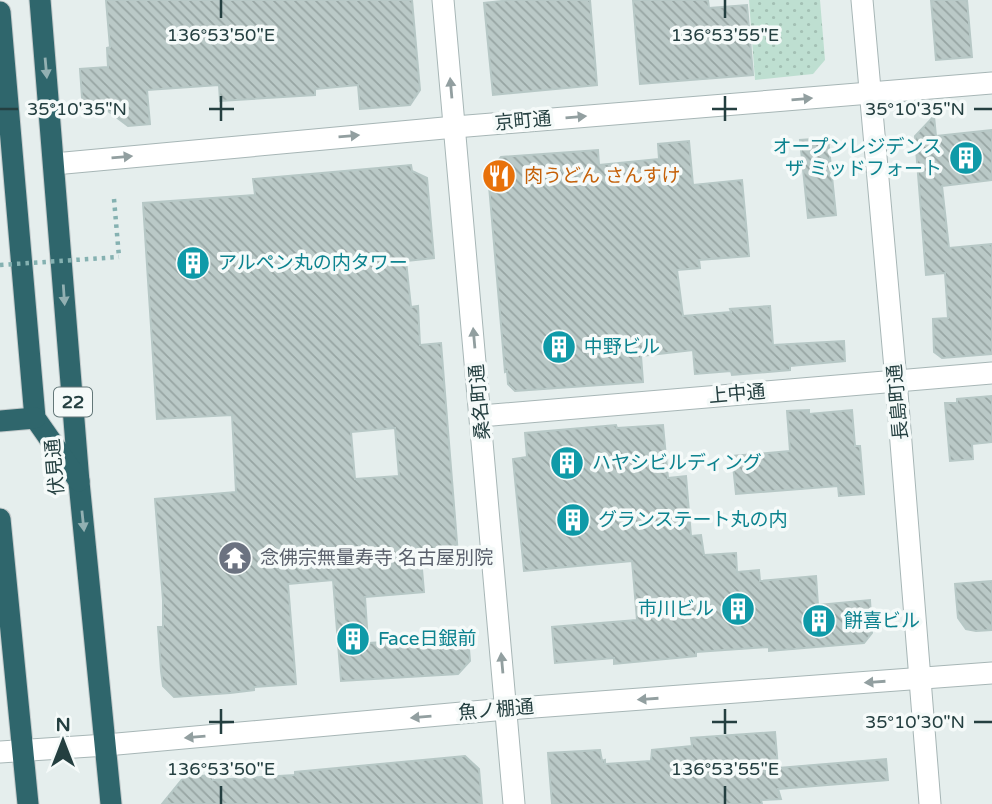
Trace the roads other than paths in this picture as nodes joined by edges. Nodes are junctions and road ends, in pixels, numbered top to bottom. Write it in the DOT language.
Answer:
graph roads {
  1 [pos="40,0"];
  2 [pos="443,0"];
  3 [pos="862,0"];
  4 [pos="0,12"];
  5 [pos="992,83"];
  6 [pos="870,93"];
  7 [pos="455,127"];
  8 [pos="54,164"];
  9 [pos="992,373"];
  10 [pos="896,380"];
  11 [pos="481,416"];
  12 [pos="35,418"];
  13 [pos="0,421"];
  14 [pos="79,482"];
  15 [pos="0,519"];
  16 [pos="992,673"];
  17 [pos="919,678"];
  18 [pos="506,709"];
  19 [pos="106,745"];
  20 [pos="23,750"];
  21 [pos="0,752"];
  22 [pos="28,804"];
  23 [pos="111,804"];
  24 [pos="514,804"];
  25 [pos="930,804"];
  1 -- 8 [label="highway, 伏見通 / 22, one-way"];
  7 -- 2 [label="street, 桑名町通, one-way"];
  3 -- 6 [label="street, 長島町通"];
  4 -- 12 [label="highway"];
  5 -- 6 [label="street, 京町通"];
  7 -- 6 [label="street, 京町通, one-way"];
  6 -- 10 [label="street, 長島町通"];
  8 -- 7 [label="street, 京町通, one-way"];
  11 -- 7 [label="street, 桑名町通, one-way"];
  8 -- 14 [label="highway, 伏見通 / 22, one-way"];
  9 -- 10 [label="street, 上中通"];
  10 -- 11 [label="street, 上中通"];
  10 -- 17 [label="street, 長島町通"];
  18 -- 11 [label="street, 桑名町通, one-way"];
  12 -- 13 [label="highway"];
  12 -- 14 [label="highway"];
  14 -- 19 [label="highway, 伏見通 / 22, one-way"];
  15 -- 20 [label="highway"];
  16 -- 17 [label="street, 魚ノ棚通"];
  17 -- 18 [label="street, 魚ノ棚通, one-way"];
  17 -- 25 [label="street, 長島町通"];
  18 -- 19 [label="street, 魚ノ棚通, one-way"];
  18 -- 24 [label="street, 桑名町通"];
  19 -- 20 [label="street, 魚ノ棚通"];
  19 -- 23 [label="highway, 伏見通 / 22"];
  20 -- 21 [label="street, 魚ノ棚通"];
  20 -- 22 [label="highway"];
}
